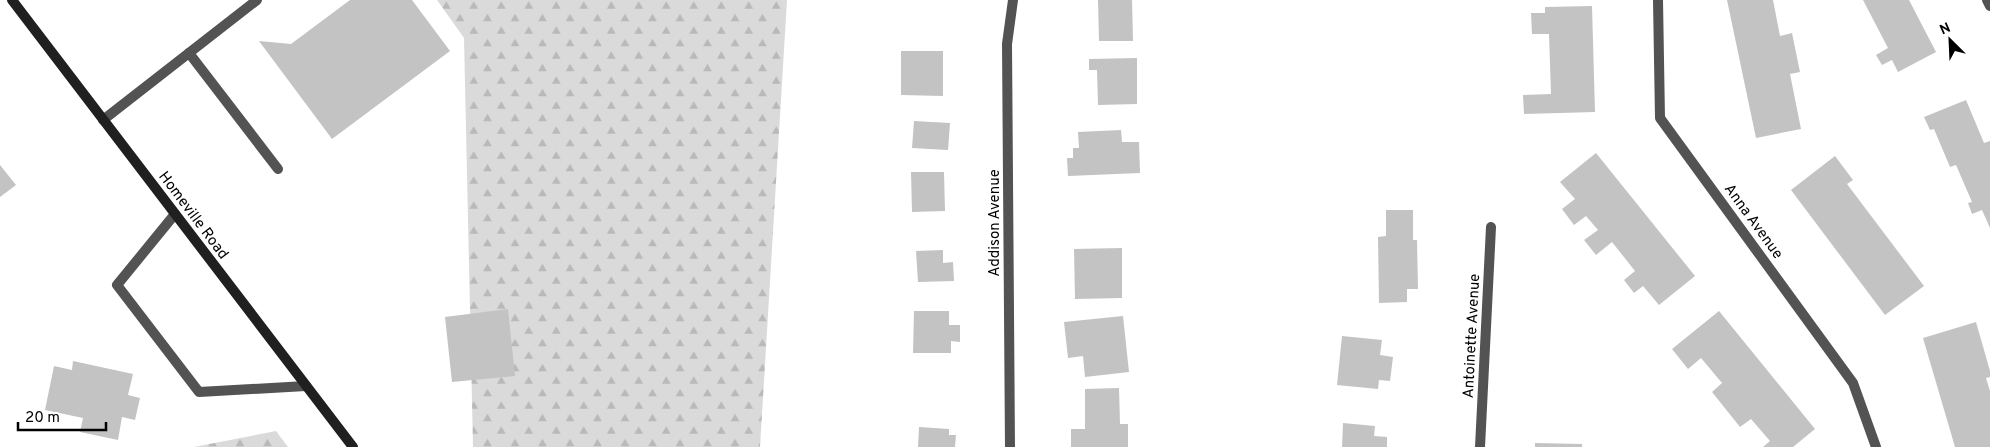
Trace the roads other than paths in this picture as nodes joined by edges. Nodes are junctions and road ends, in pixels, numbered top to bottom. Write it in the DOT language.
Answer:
graph roads {
  1 [pos="12,0"];
  2 [pos="257,0"];
  3 [pos="1013,0"];
  4 [pos="1658,0"];
  5 [pos="1987,0"];
  6 [pos="1990,6"];
  7 [pos="189,53"];
  8 [pos="103,120"];
  9 [pos="278,169"];
  10 [pos="175,214"];
  11 [pos="1491,227"];
  12 [pos="306,386"];
  13 [pos="353,447"];
  14 [pos="1010,447"];
  15 [pos="1480,447"];
  16 [pos="1876,447"];
  1 -- 8 [label="street, Homeville Road"];
  2 -- 7 [label="street"];
  3 -- 14 [label="street, Addison Avenue"];
  4 -- 16 [label="street, Anna Avenue"];
  5 -- 6 [label="street"];
  7 -- 8 [label="street"];
  7 -- 9 [label="street"];
  8 -- 10 [label="street, Homeville Road"];
  10 -- 12 [label="street, Homeville Road"];
  10 -- 12 [label="street"];
  11 -- 15 [label="street, Antoinette Avenue"];
  12 -- 13 [label="street, Homeville Road"];
}
